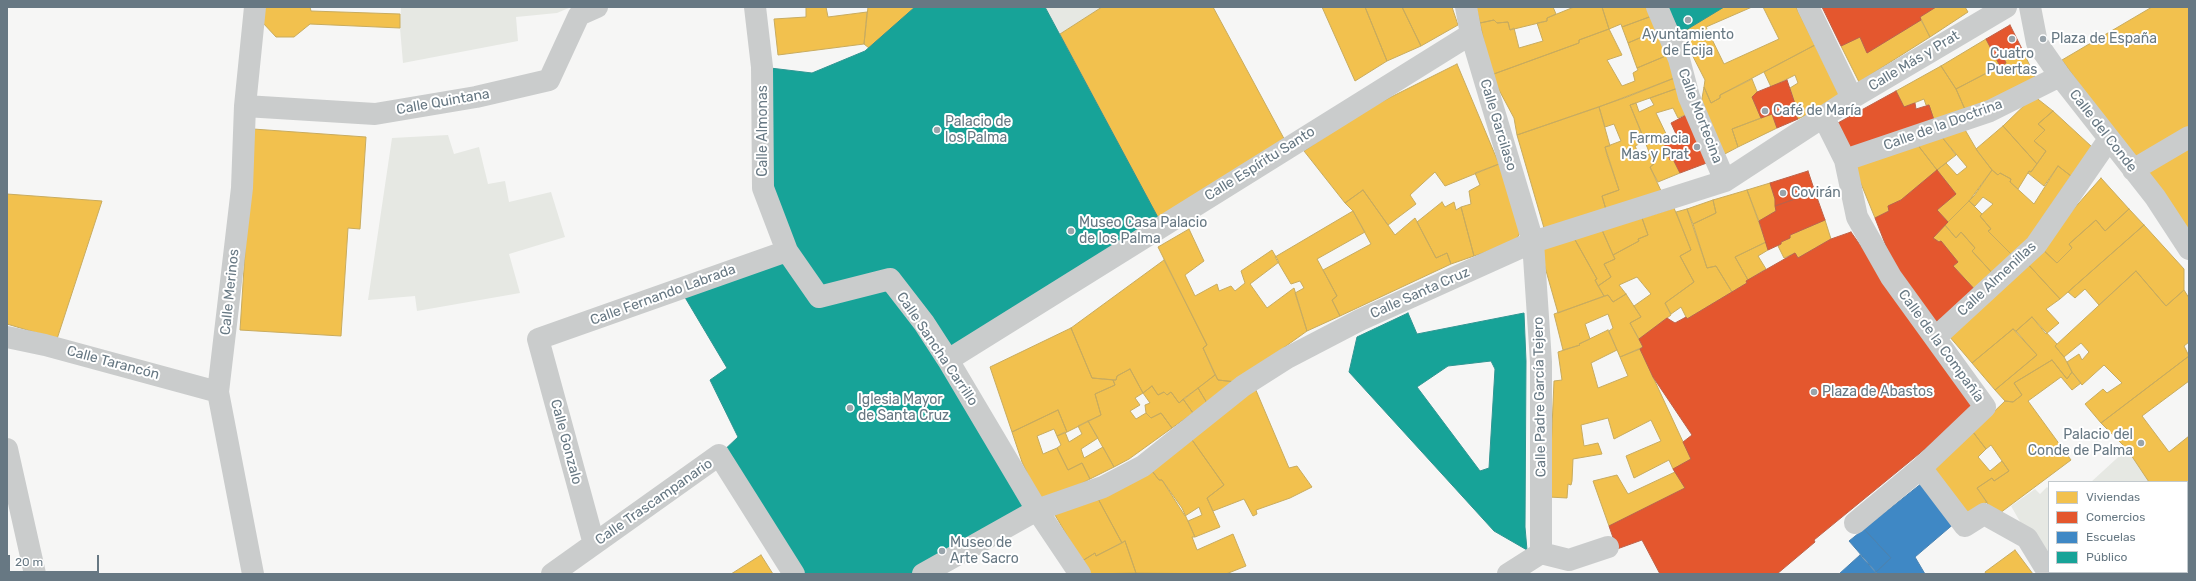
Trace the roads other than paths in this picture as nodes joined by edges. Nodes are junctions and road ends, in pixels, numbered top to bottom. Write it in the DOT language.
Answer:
graph roads {
  1 [pos="255,7"];
  2 [pos="597,7"];
  3 [pos="755,7"];
  4 [pos="1466,7"];
  5 [pos="1657,7"];
  6 [pos="1808,7"];
  7 [pos="2006,7"];
  8 [pos="2030,7"];
  9 [pos="1471,34"];
  10 [pos="2060,76"];
  11 [pos="1852,98"];
  12 [pos="245,106"];
  13 [pos="1824,118"];
  14 [pos="2189,137"];
  15 [pos="2109,139"];
  16 [pos="1845,160"];
  17 [pos="2133,170"];
  18 [pos="1725,181"];
  19 [pos="1533,242"];
  20 [pos="2189,249"];
  21 [pos="787,251"];
  22 [pos="7,337"];
  23 [pos="1936,337"];
  24 [pos="538,339"];
  25 [pos="948,360"];
  26 [pos="218,392"];
  27 [pos="7,449"];
  28 [pos="1921,468"];
  29 [pos="1037,510"];
  30 [pos="1855,523"];
  31 [pos="594,544"];
  32 [pos="1608,547"];
  33 [pos="1541,553"];
  34 [pos="1572,567"];
  35 [pos="2048,572"];
  36 [pos="35,574"];
  37 [pos="253,574"];
  38 [pos="552,574"];
  39 [pos="794,574"];
  40 [pos="923,574"];
  41 [pos="1080,574"];
  42 [pos="1508,574"];
  1 -- 12 [label="street, Calle Merinos"];
  2 -- 12 [label="street, Calle Quintana"];
  3 -- 21 [label="street, Calle Almonas"];
  4 -- 9 [label="street, Calle Garcilaso"];
  5 -- 18 [label="street, Calle Mortecina"];
  6 -- 11 [label="street"];
  7 -- 11 [label="street, Calle Más y Prat"];
  8 -- 10 [label="street, Calle del Conde"];
  9 -- 19 [label="street, Calle Garcilaso"];
  9 -- 25 [label="street, Calle Espíritu Santo"];
  10 -- 15 [label="street, Calle del Conde"];
  10 -- 16 [label="street, Calle de la Doctrina"];
  11 -- 13 [label="street, Calle Más y Prat"];
  12 -- 26 [label="street, Calle Merinos"];
  13 -- 16 [label="street, Calle de la Compañía"];
  13 -- 18 [label="street, Calle Santa Cruz"];
  14 -- 17 [label="street"];
  15 -- 17 [label="street, Calle del Conde"];
  15 -- 23 [label="street, Calle Almenillas"];
  16 -- 23 [label="street, Calle de la Compañía"];
  17 -- 20 [label="street, Calle del Conde"];
  18 -- 19 [label="street, Calle Santa Cruz"];
  19 -- 29 [label="street, Calle Santa Cruz"];
  19 -- 33 [label="street, Calle Padre García Tejero"];
  21 -- 24 [label="street, Calle Fernando Labrada"];
  21 -- 25 [label="street, Calle Sancha Carrillo"];
  22 -- 26 [label="street, Calle Tarancón"];
  23 -- 28 [label="street, Calle de la Compañía"];
  24 -- 31 [label="street, Calle Gonzalo"];
  25 -- 29 [label="street, Calle Sancha Carrillo"];
  26 -- 37 [label="street, Calle Merinos"];
  27 -- 36 [label="street"];
  28 -- 30 [label="street"];
  28 -- 35 [label="street"];
  29 -- 40 [label="street, Calle Santa Cruz"];
  29 -- 41 [label="street, Calle Sancha Carrillo"];
  31 -- 38 [label="street, Calle Trascampanario"];
  31 -- 39 [label="street, Calle Trascampanario"];
  32 -- 34 [label="street"];
  33 -- 34 [label="street"];
  33 -- 42 [label="street"];
}
